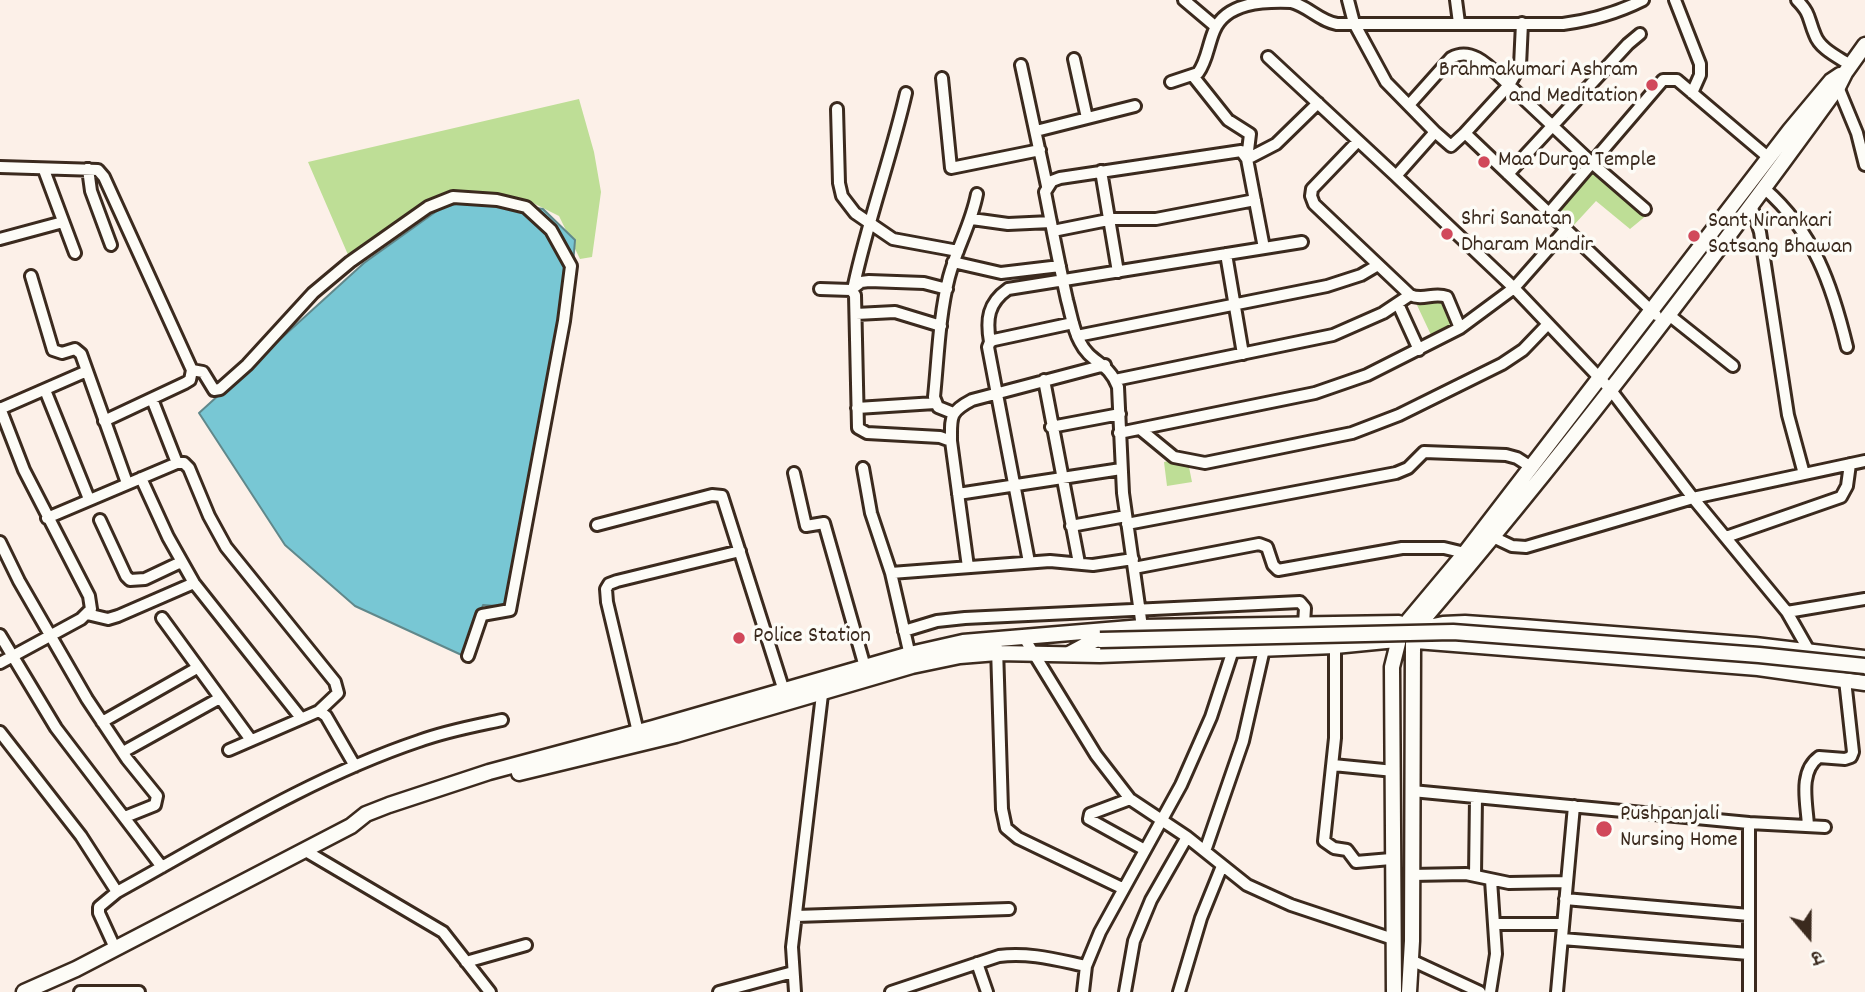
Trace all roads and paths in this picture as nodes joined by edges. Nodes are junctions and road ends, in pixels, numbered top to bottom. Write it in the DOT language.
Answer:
graph roads {
  1 [pos="1184,0"];
  2 [pos="1348,0"];
  3 [pos="1456,0"];
  4 [pos="1643,0"];
  5 [pos="1675,0"];
  6 [pos="1797,0"];
  7 [pos="1354,23"];
  8 [pos="1459,23"];
  9 [pos="1522,23"];
  10 [pos="1216,27"];
  11 [pos="1640,34"];
  12 [pos="1865,46"];
  13 [pos="1268,57"];
  14 [pos="1074,59"];
  15 [pos="1021,65"];
  16 [pos="1854,65"];
  17 [pos="1193,76"];
  18 [pos="942,78"];
  19 [pos="1171,82"];
  20 [pos="1509,85"];
  21 [pos="1838,87"];
  22 [pos="906,93"];
  23 [pos="1692,93"];
  24 [pos="1318,103"];
  25 [pos="1409,105"];
  26 [pos="1135,106"];
  27 [pos="836,108"];
  28 [pos="1087,118"];
  29 [pos="1552,126"];
  30 [pos="1036,131"];
  31 [pos="1434,132"];
  32 [pos="1465,133"];
  33 [pos="1358,141"];
  34 [pos="1040,150"];
  35 [pos="1863,150"];
  36 [pos="1769,158"];
  37 [pos="1247,159"];
  38 [pos="1593,164"];
  39 [pos="1865,165"];
  40 [pos="0,167"];
  41 [pos="88,169"];
  42 [pos="44,170"];
  43 [pos="1101,172"];
  44 [pos="1508,174"];
  45 [pos="1396,176"];
  46 [pos="1047,186"];
  47 [pos="1765,189"];
  48 [pos="977,194"];
  49 [pos="1255,200"];
  50 [pos="1752,208"];
  51 [pos="1646,209"];
  52 [pos="1549,213"];
  53 [pos="972,219"];
  54 [pos="1109,220"];
  55 [pos="63,222"];
  56 [pos="869,225"];
  57 [pos="1052,226"];
  58 [pos="1566,229"];
  59 [pos="0,239"];
  60 [pos="1302,242"];
  61 [pos="111,245"];
  62 [pos="1264,248"];
  63 [pos="75,253"];
  64 [pos="1226,254"];
  65 [pos="956,257"];
  66 [pos="1378,265"];
  67 [pos="1060,266"];
  68 [pos="1118,272"];
  69 [pos="31,276"];
  70 [pos="1063,281"];
  71 [pos="852,288"];
  72 [pos="1514,288"];
  73 [pos="820,289"];
  74 [pos="947,289"];
  75 [pos="1410,295"];
  76 [pos="1398,304"];
  77 [pos="1235,305"];
  78 [pos="1651,311"];
  79 [pos="856,314"];
  80 [pos="1666,318"];
  81 [pos="1073,323"];
  82 [pos="1548,324"];
  83 [pos="941,326"];
  84 [pos="1460,328"];
  85 [pos="1077,336"];
  86 [pos="990,342"];
  87 [pos="1847,347"];
  88 [pos="1419,350"];
  89 [pos="1243,354"];
  90 [pos="1105,365"];
  91 [pos="1733,366"];
  92 [pos="192,370"];
  93 [pos="87,371"];
  94 [pos="1599,378"];
  95 [pos="1044,380"];
  96 [pos="1115,380"];
  97 [pos="1610,389"];
  98 [pos="45,390"];
  99 [pos="997,392"];
  100 [pos="152,399"];
  101 [pos="935,403"];
  102 [pos="857,408"];
  103 [pos="0,409"];
  104 [pos="953,413"];
  105 [pos="1120,414"];
  106 [pos="104,421"];
  107 [pos="1051,427"];
  108 [pos="1140,429"];
  109 [pos="1119,433"];
  110 [pos="951,441"];
  111 [pos="1865,461"];
  112 [pos="177,463"];
  113 [pos="1850,464"];
  114 [pos="1531,467"];
  115 [pos="863,468"];
  116 [pos="1121,469"];
  117 [pos="794,473"];
  118 [pos="1804,474"];
  119 [pos="141,478"];
  120 [pos="1062,479"];
  121 [pos="127,484"];
  122 [pos="1013,485"];
  123 [pos="958,494"];
  124 [pos="1693,498"];
  125 [pos="89,499"];
  126 [pos="47,518"];
  127 [pos="100,520"];
  128 [pos="1127,520"];
  129 [pos="597,526"];
  130 [pos="1072,526"];
  131 [pos="1493,537"];
  132 [pos="1726,537"];
  133 [pos="0,542"];
  134 [pos="740,551"];
  135 [pos="1472,554"];
  136 [pos="181,562"];
  137 [pos="1029,562"];
  138 [pos="1079,563"];
  139 [pos="1133,563"];
  140 [pos="968,567"];
  141 [pos="891,573"];
  142 [pos="194,583"];
  143 [pos="1865,599"];
  144 [pos="1140,609"];
  145 [pos="1787,612"];
  146 [pos="88,614"];
  147 [pos="162,618"];
  148 [pos="1304,624"];
  149 [pos="1240,625"];
  150 [pos="1142,627"];
  151 [pos="904,631"];
  152 [pos="1412,631"];
  153 [pos="1063,633"];
  154 [pos="0,635"];
  155 [pos="52,635"];
  156 [pos="1023,636"];
  157 [pos="1678,639"];
  158 [pos="1098,640"];
  159 [pos="1397,641"];
  160 [pos="997,646"];
  161 [pos="1335,646"];
  162 [pos="1233,649"];
  163 [pos="1264,649"];
  164 [pos="1810,652"];
  165 [pos="1033,654"];
  166 [pos="1067,655"];
  167 [pos="12,656"];
  168 [pos="468,656"];
  169 [pos="1865,658"];
  170 [pos="911,660"];
  171 [pos="0,663"];
  172 [pos="1677,663"];
  173 [pos="1865,666"];
  174 [pos="865,667"];
  175 [pos="197,668"];
  176 [pos="1824,677"];
  177 [pos="1846,680"];
  178 [pos="1865,682"];
  179 [pos="823,685"];
  180 [pos="784,691"];
  181 [pos="220,698"];
  182 [pos="745,708"];
  183 [pos="319,711"];
  184 [pos="300,718"];
  185 [pos="502,720"];
  186 [pos="102,722"];
  187 [pos="0,732"];
  188 [pos="639,732"];
  189 [pos="251,740"];
  190 [pos="229,750"];
  191 [pos="123,752"];
  192 [pos="1333,765"];
  193 [pos="355,766"];
  194 [pos="1394,771"];
  195 [pos="1412,790"];
  196 [pos="1476,797"];
  197 [pos="1130,799"];
  198 [pos="1574,806"];
  199 [pos="125,817"];
  200 [pos="1164,820"];
  201 [pos="1749,823"];
  202 [pos="351,825"];
  203 [pos="1808,826"];
  204 [pos="1825,827"];
  205 [pos="1188,836"];
  206 [pos="304,849"];
  207 [pos="1145,850"];
  208 [pos="1205,851"];
  209 [pos="1391,859"];
  210 [pos="1222,866"];
  211 [pos="162,867"];
  212 [pos="1411,875"];
  213 [pos="1475,876"];
  214 [pos="1491,880"];
  215 [pos="1567,882"];
  216 [pos="1122,888"];
  217 [pos="117,892"];
  218 [pos="1565,899"];
  219 [pos="1009,909"];
  220 [pos="1749,915"];
  221 [pos="796,916"];
  222 [pos="1495,924"];
  223 [pos="1563,924"];
  224 [pos="1393,939"];
  225 [pos="1562,939"];
  226 [pos="526,945"];
  227 [pos="115,948"];
  228 [pos="1749,954"];
  229 [pos="1411,960"];
  230 [pos="466,962"];
  231 [pos="977,962"];
  232 [pos="1086,966"];
  233 [pos="76,969"];
  234 [pos="793,972"];
  235 [pos="918,988"];
  236 [pos="24,992"];
  237 [pos="42,992"];
  238 [pos="80,992"];
  239 [pos="139,992"];
  240 [pos="490,992"];
  241 [pos="719,992"];
  242 [pos="795,992"];
  243 [pos="891,992"];
  244 [pos="987,992"];
  245 [pos="1083,992"];
  246 [pos="1125,992"];
  247 [pos="1179,992"];
  248 [pos="1394,992"];
  249 [pos="1409,992"];
  250 [pos="1480,992"];
  251 [pos="1490,992"];
  252 [pos="1557,992"];
  253 [pos="1749,992"];
  1 -- 10 [label="street"];
  2 -- 7 [label="street"];
  3 -- 8 [label="street"];
  4 -- 9 [label="street"];
  5 -- 23 [label="street"];
  6 -- 16 [label="street"];
  7 -- 8 [label="street"];
  7 -- 10 [label="street"];
  7 -- 25 [label="street"];
  8 -- 9 [label="street"];
  9 -- 20 [label="street"];
  10 -- 17 [label="street"];
  11 -- 29 [label="street"];
  12 -- 16 [label="main road"];
  13 -- 24 [label="street"];
  14 -- 28 [label="street"];
  15 -- 30 [label="street"];
  16 -- 21 [label="main road"];
  16 -- 36 [label="main road"];
  17 -- 19 [label="street"];
  17 -- 37 [label="street"];
  18 -- 34 [label="street"];
  20 -- 25 [label="street"];
  20 -- 29 [label="street"];
  20 -- 32 [label="street"];
  21 -- 35 [label="street"];
  21 -- 47 [label="main road"];
  22 -- 56 [label="street"];
  23 -- 36 [label="street"];
  23 -- 38 [label="street"];
  24 -- 33 [label="street"];
  24 -- 37 [label="street"];
  25 -- 31 [label="street"];
  26 -- 28 [label="street"];
  27 -- 56 [label="street"];
  28 -- 30 [label="street"];
  29 -- 38 [label="street"];
  29 -- 44 [label="street"];
  30 -- 34 [label="street"];
  31 -- 32 [label="street"];
  31 -- 45 [label="street"];
  32 -- 44 [label="street"];
  33 -- 45 [label="street"];
  33 -- 66 [label="street"];
  34 -- 46 [label="street"];
  35 -- 39 [label="street"];
  36 -- 78 [label="main road"];
  37 -- 43 [label="street"];
  37 -- 49 [label="street"];
  38 -- 51 [label="street"];
  38 -- 52 [label="street"];
  40 -- 42 [label="street"];
  41 -- 42 [label="street"];
  41 -- 61 [label="street"];
  41 -- 92 [label="street"];
  42 -- 55 [label="street"];
  43 -- 46 [label="street"];
  43 -- 54 [label="street"];
  44 -- 52 [label="street"];
  45 -- 72 [label="street"];
  46 -- 57 [label="street"];
  47 -- 50 [label="main road"];
  47 -- 87 [label="street"];
  48 -- 53 [label="street"];
  49 -- 54 [label="street"];
  49 -- 62 [label="street"];
  50 -- 80 [label="main road"];
  50 -- 118 [label="street"];
  52 -- 58 [label="street"];
  53 -- 57 [label="street"];
  53 -- 65 [label="street"];
  54 -- 57 [label="street"];
  54 -- 68 [label="street"];
  55 -- 59 [label="street"];
  55 -- 63 [label="street"];
  56 -- 65 [label="street"];
  56 -- 71 [label="street"];
  57 -- 67 [label="street"];
  58 -- 72 [label="street"];
  58 -- 78 [label="street"];
  60 -- 62 [label="street"];
  62 -- 64 [label="street"];
  64 -- 68 [label="street"];
  64 -- 77 [label="street"];
  65 -- 67 [label="street"];
  65 -- 74 [label="street"];
  66 -- 75 [label="street"];
  66 -- 77 [label="street"];
  67 -- 70 [label="street"];
  68 -- 70 [label="street"];
  69 -- 93 [label="street"];
  70 -- 81 [label="street"];
  70 -- 86 [label="street"];
  71 -- 73 [label="street"];
  71 -- 74 [label="street"];
  71 -- 79 [label="street"];
  72 -- 82 [label="street"];
  72 -- 84 [label="street"];
  74 -- 83 [label="street"];
  75 -- 76 [label="street"];
  75 -- 84 [label="street"];
  76 -- 88 [label="street"];
  76 -- 89 [label="street"];
  77 -- 85 [label="street"];
  77 -- 89 [label="street"];
  78 -- 80 [label="street"];
  78 -- 94 [label="main road"];
  79 -- 83 [label="street"];
  79 -- 102 [label="street"];
  80 -- 91 [label="street"];
  80 -- 97 [label="main road"];
  81 -- 85 [label="street"];
  81 -- 86 [label="street"];
  82 -- 94 [label="street"];
  82 -- 108 [label="street"];
  83 -- 101 [label="street"];
  84 -- 88 [label="street"];
  85 -- 90 [label="street"];
  86 -- 99 [label="street"];
  88 -- 108 [label="street"];
  89 -- 96 [label="street"];
  90 -- 95 [label="street"];
  90 -- 96 [label="street"];
  92 -- 100 [label="street"];
  92 -- 168 [label="street"];
  93 -- 98 [label="street"];
  93 -- 106 [label="street"];
  94 -- 97 [label="street"];
  94 -- 114 [label="main road"];
  95 -- 99 [label="street"];
  95 -- 107 [label="street"];
  96 -- 105 [label="street"];
  97 -- 124 [label="street"];
  97 -- 131 [label="main road"];
  98 -- 103 [label="street"];
  98 -- 125 [label="street"];
  99 -- 104 [label="street"];
  99 -- 122 [label="street"];
  100 -- 106 [label="street"];
  100 -- 112 [label="street"];
  101 -- 102 [label="street"];
  101 -- 104 [label="street"];
  102 -- 110 [label="street"];
  103 -- 126 [label="street"];
  104 -- 110 [label="street"];
  105 -- 107 [label="street"];
  105 -- 109 [label="street"];
  106 -- 121 [label="street"];
  107 -- 120 [label="street"];
  108 -- 109 [label="street"];
  109 -- 116 [label="street"];
  110 -- 123 [label="street"];
  111 -- 113 [label="street"];
  112 -- 119 [label="street"];
  112 -- 183 [label="street"];
  113 -- 118 [label="street"];
  113 -- 132 [label="street"];
  114 -- 128 [label="street"];
  114 -- 135 [label="main road"];
  115 -- 141 [label="street"];
  116 -- 120 [label="street"];
  116 -- 128 [label="street"];
  117 -- 174 [label="street"];
  118 -- 124 [label="street"];
  119 -- 121 [label="street"];
  119 -- 136 [label="street"];
  120 -- 122 [label="street"];
  120 -- 130 [label="street"];
  121 -- 125 [label="street"];
  122 -- 123 [label="street"];
  122 -- 137 [label="street"];
  123 -- 140 [label="street"];
  124 -- 131 [label="street"];
  124 -- 132 [label="street"];
  125 -- 126 [label="street"];
  126 -- 146 [label="street"];
  127 -- 136 [label="street"];
  128 -- 130 [label="street"];
  128 -- 139 [label="street"];
  129 -- 134 [label="street"];
  130 -- 138 [label="street"];
  131 -- 135 [label="main road"];
  132 -- 145 [label="street"];
  133 -- 155 [label="street"];
  134 -- 180 [label="street"];
  134 -- 188 [label="street"];
  135 -- 139 [label="street"];
  135 -- 152 [label="main road"];
  136 -- 142 [label="street"];
  137 -- 138 [label="street"];
  137 -- 140 [label="street"];
  138 -- 139 [label="street"];
  139 -- 144 [label="street"];
  140 -- 141 [label="street"];
  141 -- 151 [label="street"];
  142 -- 146 [label="street"];
  142 -- 184 [label="street"];
  143 -- 145 [label="street"];
  144 -- 148 [label="street"];
  144 -- 150 [label="street"];
  144 -- 151 [label="street"];
  145 -- 164 [label="street"];
  146 -- 155 [label="street"];
  147 -- 175 [label="street"];
  148 -- 149 [label="main road"];
  148 -- 152 [label="main road"];
  149 -- 150 [label="main road"];
  149 -- 162 [label="street"];
  150 -- 153 [label="main road"];
  151 -- 170 [label="street"];
  152 -- 157 [label="main road"];
  152 -- 159 [label="main road"];
  152 -- 172 [label="main road"];
  152 -- 195 [label="main road"];
  153 -- 156 [label="main road"];
  153 -- 158 [label="main road"];
  154 -- 167 [label="street"];
  155 -- 167 [label="street"];
  155 -- 186 [label="street"];
  156 -- 160 [label="main road"];
  156 -- 165 [label="street"];
  157 -- 164 [label="main road"];
  157 -- 172 [label="main road"];
  158 -- 166 [label="main road"];
  158 -- 173 [label="main road, bridge"];
  159 -- 161 [label="main road"];
  159 -- 194 [label="main road"];
  160 -- 165 [label="main road"];
  160 -- 170 [label="main road"];
  160 -- 216 [label="street"];
  161 -- 163 [label="main road"];
  161 -- 192 [label="street"];
  162 -- 163 [label="main road"];
  162 -- 166 [label="main road"];
  162 -- 200 [label="street"];
  163 -- 208 [label="street"];
  164 -- 169 [label="main road"];
  164 -- 176 [label="street"];
  165 -- 166 [label="main road"];
  165 -- 197 [label="street"];
  167 -- 171 [label="street"];
  167 -- 199 [label="street"];
  170 -- 174 [label="main road"];
  170 -- 179 [label="main road"];
  172 -- 176 [label="main road"];
  174 -- 179 [label="main road"];
  175 -- 181 [label="street"];
  175 -- 186 [label="street"];
  176 -- 177 [label="main road"];
  177 -- 178 [label="main road"];
  177 -- 203 [label="street"];
  179 -- 180 [label="main road"];
  179 -- 182 [label="main road"];
  179 -- 221 [label="street"];
  180 -- 182 [label="main road"];
  181 -- 189 [label="street"];
  181 -- 191 [label="street"];
  182 -- 188 [label="main road"];
  182 -- 202 [label="main road"];
  183 -- 184 [label="street"];
  183 -- 193 [label="street"];
  184 -- 189 [label="street"];
  185 -- 193 [label="street"];
  186 -- 191 [label="street"];
  187 -- 217 [label="street"];
  188 -- 202 [label="main road"];
  189 -- 190 [label="street"];
  191 -- 199 [label="street"];
  192 -- 194 [label="street"];
  192 -- 209 [label="street"];
  193 -- 211 [label="street"];
  194 -- 209 [label="main road"];
  195 -- 196 [label="street"];
  195 -- 212 [label="main road"];
  196 -- 198 [label="street"];
  196 -- 213 [label="street"];
  197 -- 200 [label="street"];
  197 -- 207 [label="street"];
  198 -- 201 [label="street"];
  198 -- 215 [label="street"];
  199 -- 211 [label="street"];
  200 -- 205 [label="street"];
  200 -- 207 [label="street"];
  201 -- 203 [label="street"];
  201 -- 220 [label="street"];
  202 -- 206 [label="main road"];
  203 -- 204 [label="street"];
  205 -- 208 [label="street"];
  205 -- 246 [label="street"];
  206 -- 227 [label="main road"];
  206 -- 230 [label="street"];
  207 -- 216 [label="street"];
  208 -- 210 [label="street"];
  209 -- 224 [label="main road"];
  210 -- 224 [label="street"];
  210 -- 247 [label="street"];
  211 -- 217 [label="street"];
  212 -- 213 [label="street"];
  212 -- 229 [label="main road"];
  213 -- 214 [label="street"];
  214 -- 215 [label="street"];
  214 -- 222 [label="street"];
  215 -- 218 [label="street"];
  216 -- 232 [label="street"];
  217 -- 227 [label="street"];
  218 -- 220 [label="street"];
  218 -- 223 [label="street"];
  219 -- 221 [label="street"];
  220 -- 228 [label="street"];
  221 -- 234 [label="street"];
  222 -- 223 [label="street"];
  222 -- 251 [label="street"];
  223 -- 225 [label="street"];
  224 -- 248 [label="main road"];
  225 -- 228 [label="street"];
  225 -- 252 [label="street"];
  226 -- 230 [label="street"];
  227 -- 233 [label="main road"];
  228 -- 253 [label="street"];
  229 -- 249 [label="main road"];
  229 -- 250 [label="street"];
  230 -- 240 [label="street"];
  231 -- 232 [label="street"];
  231 -- 235 [label="street"];
  231 -- 244 [label="street"];
  232 -- 245 [label="street"];
  233 -- 236 [label="main road"];
  233 -- 237 [label="main road"];
  234 -- 241 [label="street"];
  234 -- 242 [label="street"];
  235 -- 243 [label="street"];
  238 -- 239 [label="street"];
}
